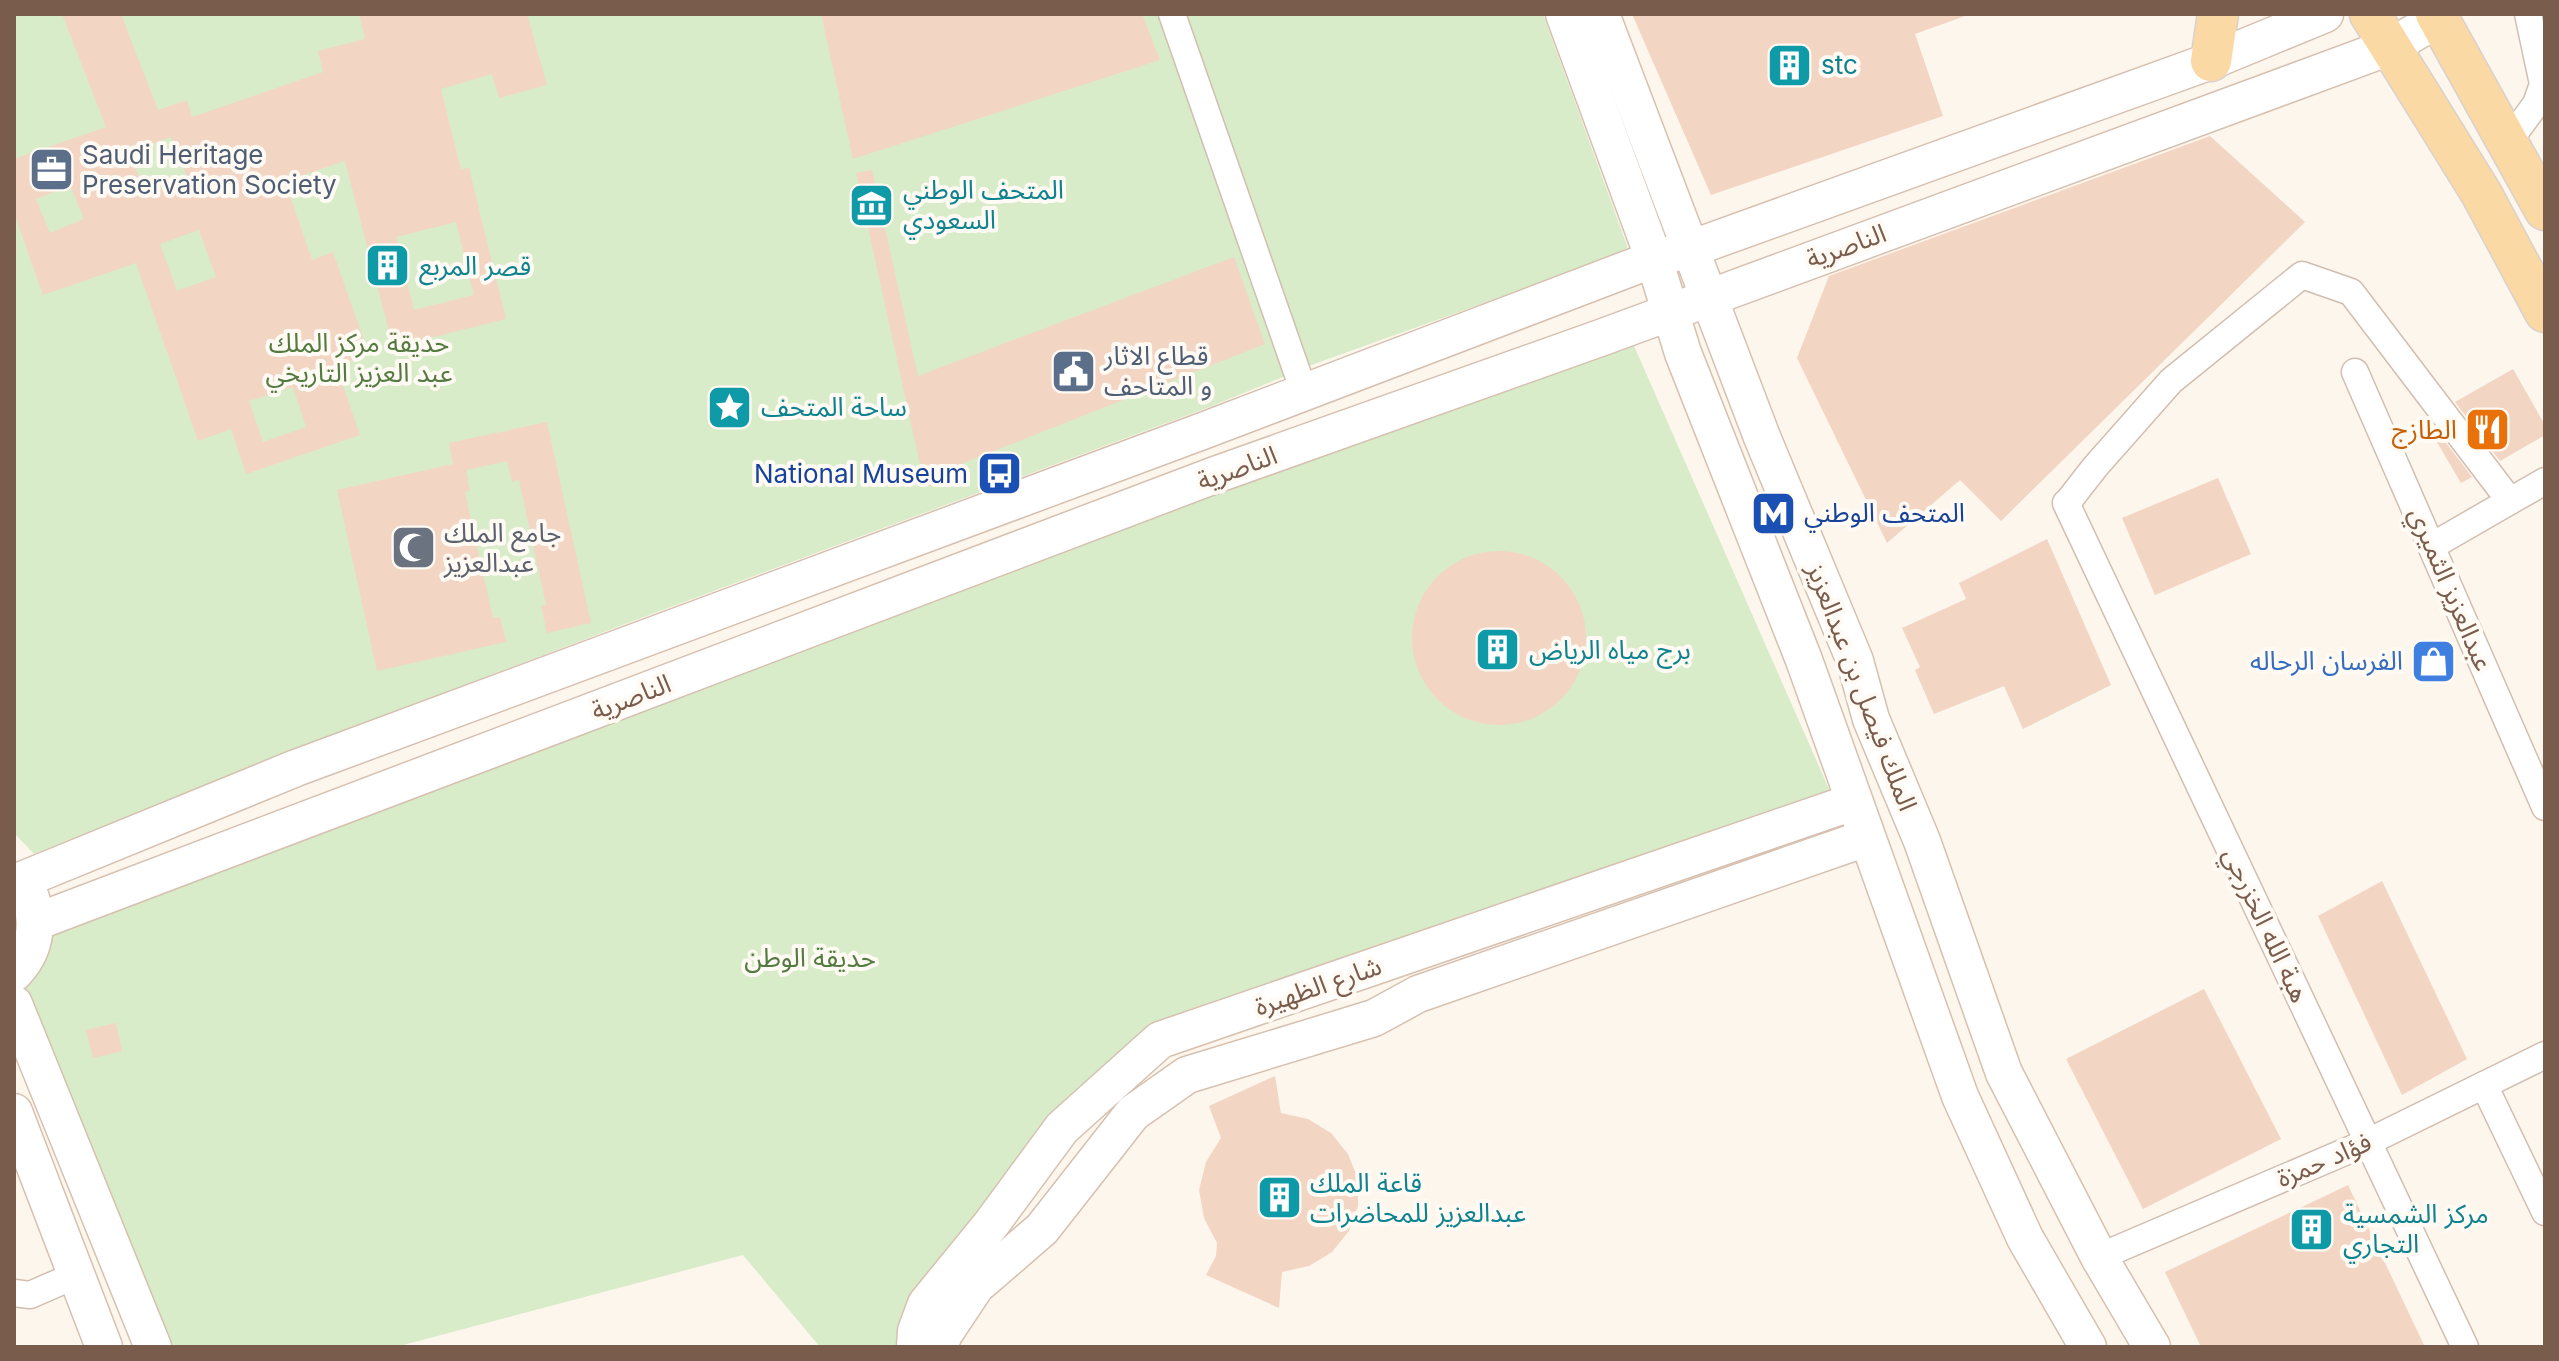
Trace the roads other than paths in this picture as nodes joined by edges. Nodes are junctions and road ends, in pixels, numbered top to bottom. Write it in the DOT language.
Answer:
graph roads {
  1 [pos="1172,14"];
  2 [pos="1564,14"];
  3 [pos="1601,14"];
  4 [pos="2218,14"];
  5 [pos="2325,14"];
  6 [pos="2370,14"];
  7 [pos="2528,14"];
  8 [pos="2438,15"];
  9 [pos="2392,46"];
  10 [pos="2211,61"];
  11 [pos="2514,154"];
  12 [pos="2481,193"];
  13 [pos="2545,210"];
  14 [pos="1690,249"];
  15 [pos="1654,259"];
  16 [pos="1708,297"];
  17 [pos="1670,310"];
  18 [pos="2545,312"];
  19 [pos="2355,372"];
  20 [pos="1304,392"];
  21 [pos="1200,432"];
  22 [pos="1215,475"];
  23 [pos="2545,481"];
  24 [pos="2510,501"];
  25 [pos="2432,546"];
  26 [pos="1853,802"];
  27 [pos="2545,807"];
  28 [pos="1866,838"];
  29 [pos="18,876"];
  30 [pos="36,922"];
  31 [pos="14,973"];
  32 [pos="14,1004"];
  33 [pos="2545,1055"];
  34 [pos="2484,1085"];
  35 [pos="14,1112"];
  36 [pos="2368,1142"];
  37 [pos="2545,1212"];
  38 [pos="2099,1257"];
  39 [pos="76,1275"];
  40 [pos="14,1293"];
  41 [pos="2058,1297"];
  42 [pos="104,1347"];
  43 [pos="153,1347"];
  44 [pos="915,1347"];
  45 [pos="939,1347"];
  46 [pos="2088,1347"];
  47 [pos="2152,1347"];
  48 [pos="2465,1347"];
  1 -- 20 [label="street"];
  2 -- 15 [label="street, الملك فيصل بن عبدالعزيز"];
  3 -- 14 [label="street, الملك فيصل بن عبدالعزيز"];
  4 -- 10 [label="main road"];
  5 -- 10 [label="street, الناصرية"];
  6 -- 9 [label="main road"];
  7 -- 11 [label="street"];
  8 -- 9 [label="street, الناصرية"];
  8 -- 11 [label="main road"];
  9 -- 12 [label="main road"];
  9 -- 16 [label="street, الناصرية"];
  10 -- 14 [label="street, الناصرية"];
  11 -- 12 [label="main road"];
  11 -- 13 [label="main road"];
  12 -- 18 [label="main road"];
  14 -- 15 [label="street, الناصرية"];
  14 -- 16 [label="street, الملك فيصل بن عبدالعزيز"];
  15 -- 17 [label="street, الملك فيصل بن عبدالعزيز"];
  15 -- 20 [label="street, الناصرية"];
  16 -- 17 [label="street, الناصرية"];
  16 -- 38 [label="street, الملك فيصل بن عبدالعزيز"];
  17 -- 22 [label="street, الناصرية"];
  17 -- 26 [label="street, الملك فيصل بن عبدالعزيز"];
  19 -- 25 [label="street, عبدالعزيز الثميري"];
  20 -- 21 [label="street, الناصرية"];
  21 -- 22 [label="street"];
  21 -- 29 [label="street, الناصرية"];
  22 -- 30 [label="street, الناصرية"];
  23 -- 24 [label="street"];
  24 -- 25 [label="street"];
  24 -- 36 [label="street, هبة الله الخزرجي"];
  25 -- 27 [label="street, عبدالعزيز الثميري"];
  26 -- 28 [label="street, الملك فيصل بن عبدالعزيز"];
  26 -- 44 [label="street, شارع الظهيرة"];
  28 -- 41 [label="street, الملك فيصل بن عبدالعزيز"];
  28 -- 45 [label="street, شارع الظهيرة"];
  29 -- 30 [label="street"];
  30 -- 31 [label="street"];
  32 -- 43 [label="street"];
  33 -- 34 [label="street, فؤاد حمزة"];
  34 -- 36 [label="street, فؤاد حمزة"];
  34 -- 37 [label="street"];
  35 -- 39 [label="street"];
  36 -- 38 [label="street, فؤاد حمزة"];
  36 -- 48 [label="street, هبة الله الخزرجي"];
  38 -- 41 [label="street"];
  38 -- 47 [label="street, الملك فيصل بن عبدالعزيز"];
  39 -- 40 [label="street"];
  39 -- 42 [label="street"];
  41 -- 46 [label="street, الملك فيصل بن عبدالعزيز"];
}
